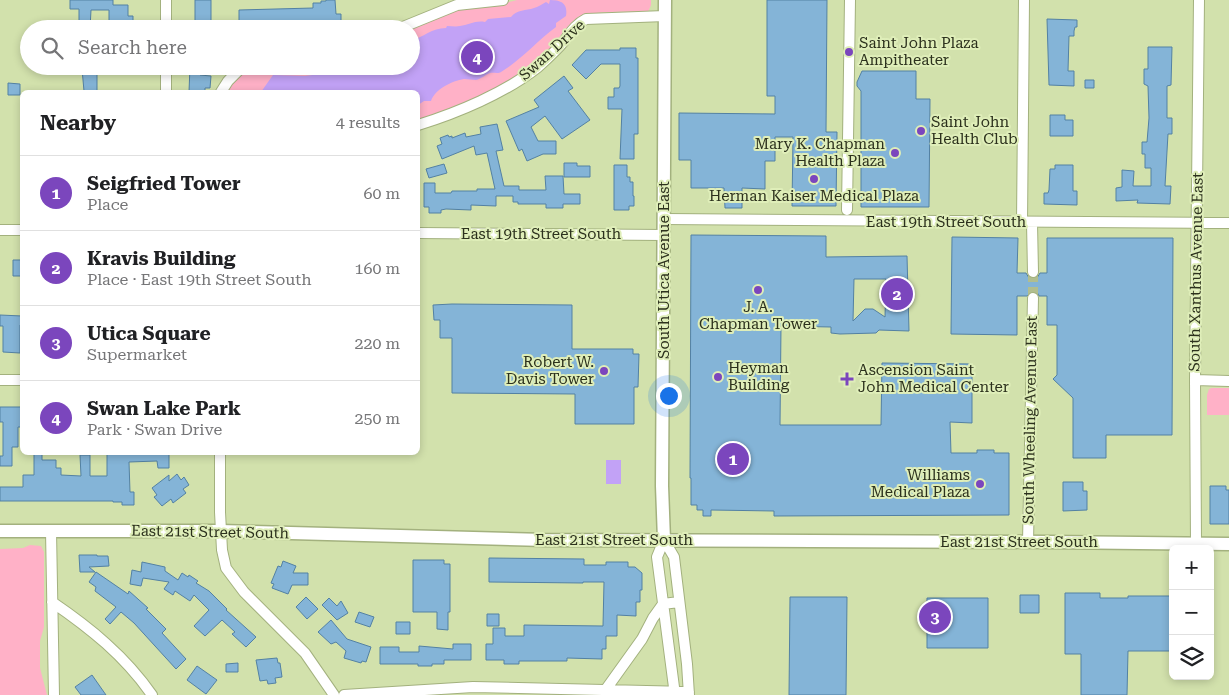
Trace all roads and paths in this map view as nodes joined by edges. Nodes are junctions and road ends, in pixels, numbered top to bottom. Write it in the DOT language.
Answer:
graph roads {
  1 [pos="166,0"];
  2 [pos="502,0"];
  3 [pos="665,0"];
  4 [pos="850,0"];
  5 [pos="1024,0"];
  6 [pos="1199,0"];
  7 [pos="665,16"];
  8 [pos="166,20"];
  9 [pos="420,20"];
  10 [pos="166,75"];
  11 [pos="233,75"];
  12 [pos="166,90"];
  13 [pos="222,90"];
  14 [pos="420,124"];
  15 [pos="847,210"];
  16 [pos="664,220"];
  17 [pos="1027,223"];
  18 [pos="1197,223"];
  19 [pos="1229,224"];
  20 [pos="0,230"];
  21 [pos="20,230"];
  22 [pos="420,233"];
  23 [pos="664,235"];
  24 [pos="1033,272"];
  25 [pos="1033,298"];
  26 [pos="0,380"];
  27 [pos="20,380"];
  28 [pos="1195,380"];
  29 [pos="1229,381"];
  30 [pos="220,455"];
  31 [pos="0,531"];
  32 [pos="51,531"];
  33 [pos="221,531"];
  34 [pos="664,540"];
  35 [pos="1028,542"];
  36 [pos="1196,543"];
  37 [pos="1229,544"];
  38 [pos="52,602"];
  39 [pos="679,602"];
  40 [pos="663,604"];
  41 [pos="604,692"];
  42 [pos="675,693"];
  43 [pos="689,694"];
  44 [pos="54,695"];
  45 [pos="152,695"];
  46 [pos="334,695"];
  47 [pos="344,695"];
  1 -- 8 [label="street"];
  2 -- 9 [label="street"];
  3 -- 7 [label="main road, South Utica Avenue East"];
  4 -- 15 [label="street"];
  5 -- 17 [label="street"];
  6 -- 18 [label="street, South Xanthus Avenue East"];
  7 -- 14 [label="street, Swan Drive"];
  7 -- 16 [label="main road, South Utica Avenue East"];
  10 -- 12 [label="street"];
  11 -- 13 [label="street"];
  16 -- 17 [label="street, East 19th Street South"];
  16 -- 23 [label="main road, South Utica Avenue East"];
  17 -- 18 [label="street, East 19th Street South"];
  17 -- 24 [label="street"];
  18 -- 19 [label="street, East 19th Street South"];
  18 -- 28 [label="street, South Xanthus Avenue East"];
  20 -- 21 [label="street"];
  22 -- 23 [label="street, East 19th Street South"];
  23 -- 34 [label="main road, South Utica Avenue East"];
  25 -- 35 [label="street, South Wheeling Avenue East"];
  26 -- 27 [label="street"];
  28 -- 29 [label="street"];
  28 -- 36 [label="street, South Xanthus Avenue East"];
  30 -- 33 [label="street"];
  31 -- 32 [label="main road, East 21st Street South"];
  32 -- 33 [label="main road, East 21st Street South"];
  32 -- 38 [label="street"];
  33 -- 34 [label="main road, East 21st Street South"];
  33 -- 46 [label="street"];
  34 -- 35 [label="main road, East 21st Street South"];
  34 -- 39 [label="street, South Utica Avenue East"];
  34 -- 40 [label="street, South Utica Avenue East"];
  35 -- 36 [label="main road, East 21st Street South"];
  36 -- 37 [label="main road, East 21st Street South"];
  38 -- 44 [label="street"];
  38 -- 45 [label="street"];
  39 -- 40 [label="street"];
  39 -- 43 [label="street, South Utica Avenue East"];
  40 -- 41 [label="street"];
  40 -- 42 [label="street, South Utica Avenue East"];
  41 -- 42 [label="street"];
  41 -- 47 [label="street"];
  42 -- 43 [label="street"];
}
